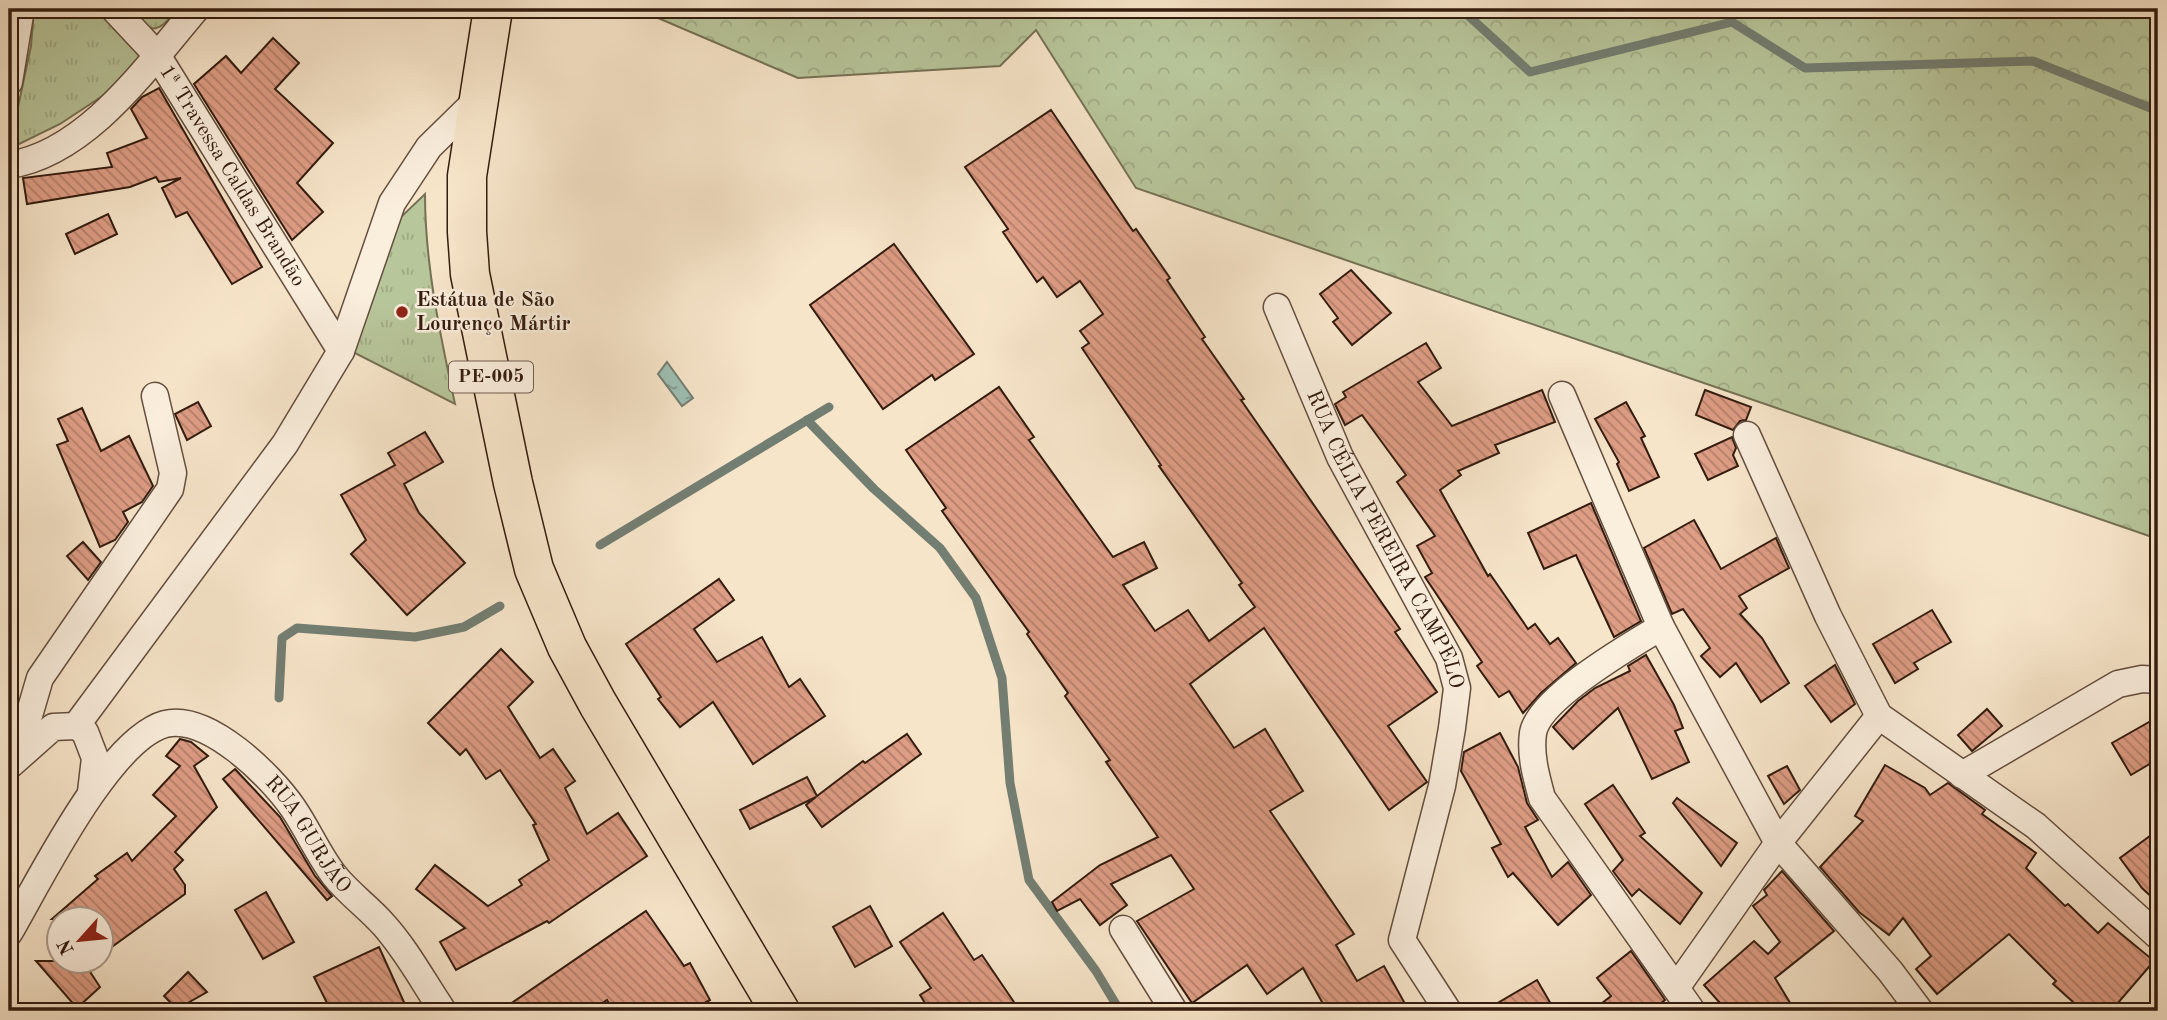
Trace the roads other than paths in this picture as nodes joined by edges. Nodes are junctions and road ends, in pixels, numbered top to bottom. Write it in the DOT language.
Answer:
graph roads {
  1 [pos="21,9"];
  2 [pos="114,9"];
  3 [pos="196,9"];
  4 [pos="493,9"];
  5 [pos="157,55"];
  6 [pos="9,82"];
  7 [pos="478,99"];
  8 [pos="9,165"];
  9 [pos="1278,307"];
  10 [pos="341,351"];
  11 [pos="1562,395"];
  12 [pos="155,396"];
  13 [pos="1747,435"];
  14 [pos="1661,627"];
  15 [pos="2158,681"];
  16 [pos="1880,716"];
  17 [pos="76,726"];
  18 [pos="31,744"];
  19 [pos="9,766"];
  20 [pos="1962,775"];
  21 [pos="91,792"];
  22 [pos="1778,844"];
  23 [pos="1123,929"];
  24 [pos="9,933"];
  25 [pos="2158,936"];
  26 [pos="1686,1005"];
  27 [pos="443,1011"];
  28 [pos="780,1011"];
  29 [pos="1174,1011"];
  30 [pos="1448,1011"];
  31 [pos="1920,1011"];
  1 -- 6 [label="street"];
  2 -- 5 [label="street, 1ª Travessa Caldas Brandão"];
  3 -- 5 [label="street"];
  4 -- 7 [label="main road, PE-005"];
  5 -- 8 [label="street"];
  5 -- 10 [label="street, 1ª Travessa Caldas Brandão"];
  7 -- 10 [label="street"];
  7 -- 28 [label="main road, PE-005"];
  9 -- 30 [label="street, RUA CÉLIA PEREIRA CAMPELO"];
  10 -- 17 [label="street"];
  11 -- 14 [label="street"];
  12 -- 18 [label="street"];
  13 -- 16 [label="street"];
  14 -- 22 [label="street"];
  14 -- 26 [label="street"];
  15 -- 20 [label="street"];
  16 -- 20 [label="street"];
  16 -- 22 [label="street"];
  17 -- 18 [label="street"];
  17 -- 21 [label="street"];
  18 -- 19 [label="street"];
  20 -- 25 [label="street"];
  21 -- 24 [label="street"];
  21 -- 27 [label="street, RUA GURJÃO"];
  22 -- 26 [label="street"];
  22 -- 31 [label="street"];
  23 -- 29 [label="street"];
}
